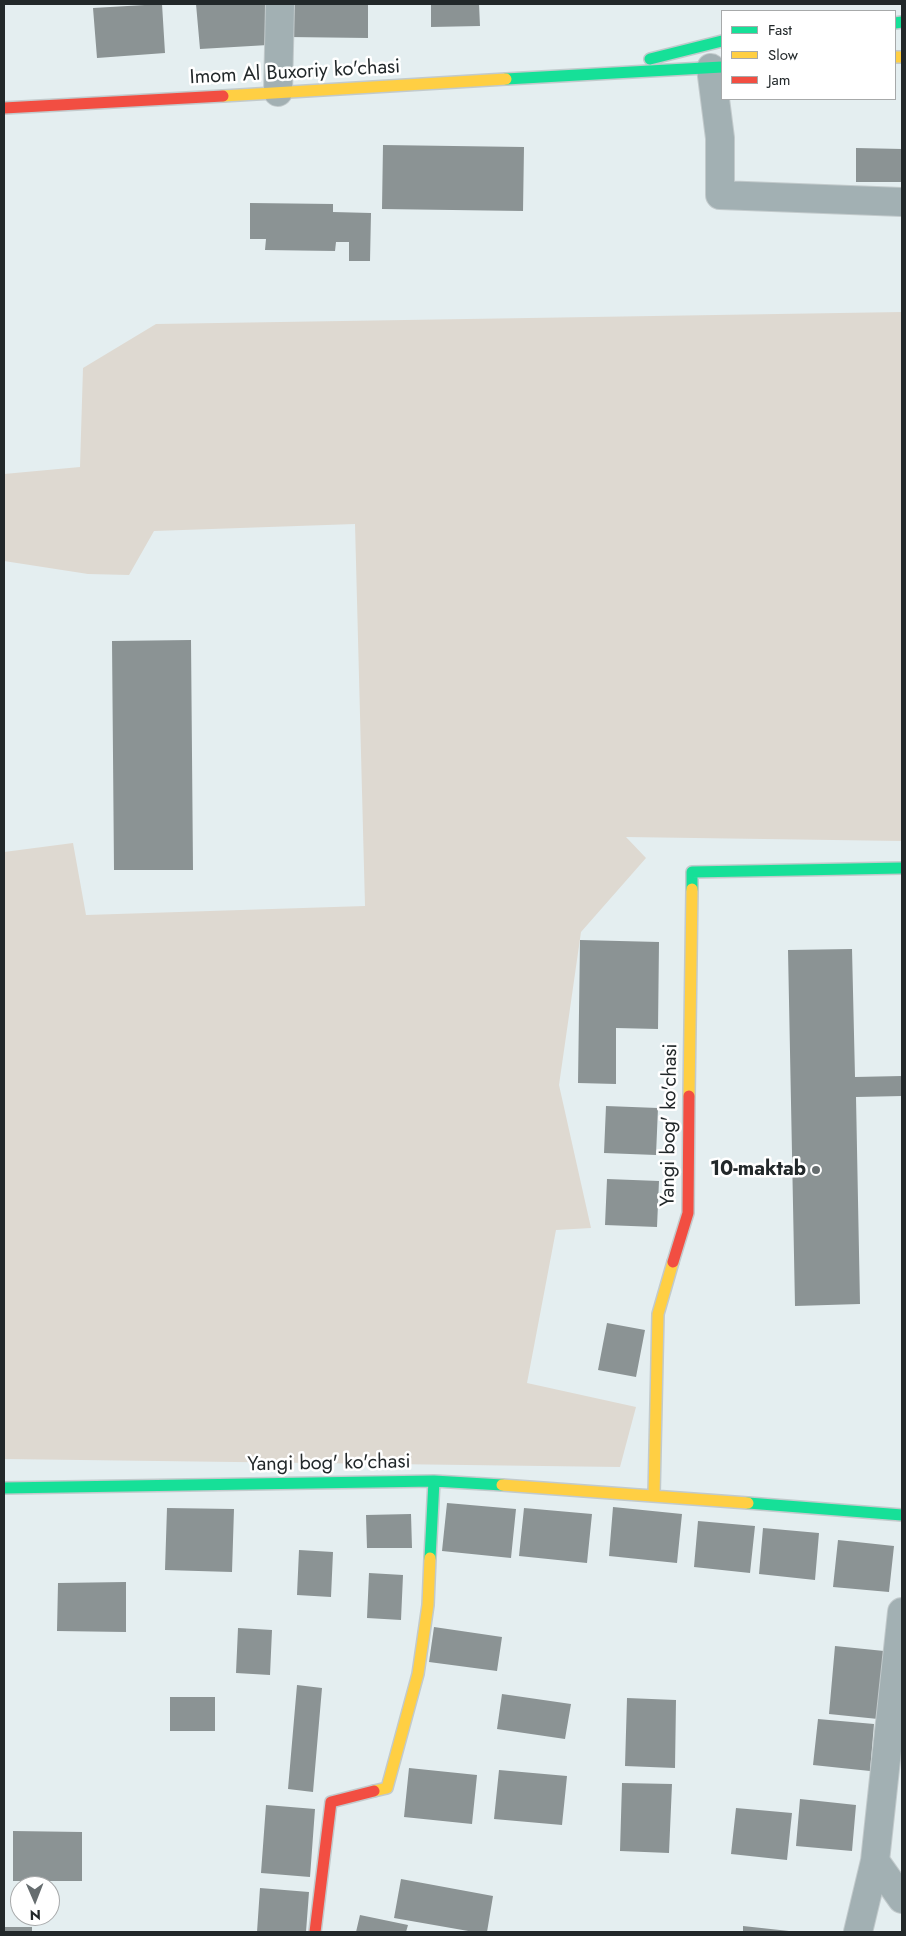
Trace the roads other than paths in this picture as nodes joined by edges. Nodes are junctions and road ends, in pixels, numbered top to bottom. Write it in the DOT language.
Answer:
graph roads {
  1 [pos="280,4"];
  2 [pos="721,41"];
  3 [pos="717,68"];
  4 [pos="588,75"];
  5 [pos="278,92"];
  6 [pos="4,108"];
  7 [pos="902,202"];
  8 [pos="902,868"];
  9 [pos="434,1481"];
  10 [pos="4,1488"];
  11 [pos="654,1495"];
  12 [pos="902,1515"];
  13 [pos="902,1612"];
  14 [pos="875,1861"];
  15 [pos="902,1899"];
  16 [pos="316,1932"];
  17 [pos="858,1932"];
  1 -- 5 [label="street"];
  2 -- 4 [label="street, Imom Al Buxoriy ko'chasi"];
  3 -- 4 [label="street, Imom Al Buxoriy ko'chasi"];
  3 -- 7 [label="street"];
  4 -- 5 [label="street, Imom Al Buxoriy ko'chasi"];
  5 -- 6 [label="street, Imom Al Buxoriy ko'chasi"];
  8 -- 11 [label="street, Yangi bog' ko'chasi"];
  9 -- 10 [label="street, Yangi bog' ko'chasi"];
  9 -- 11 [label="street, Yangi bog' ko'chasi"];
  9 -- 16 [label="street"];
  11 -- 12 [label="street, Yangi bog' ko'chasi"];
  13 -- 14 [label="street"];
  14 -- 15 [label="street"];
  14 -- 17 [label="street"];
}
